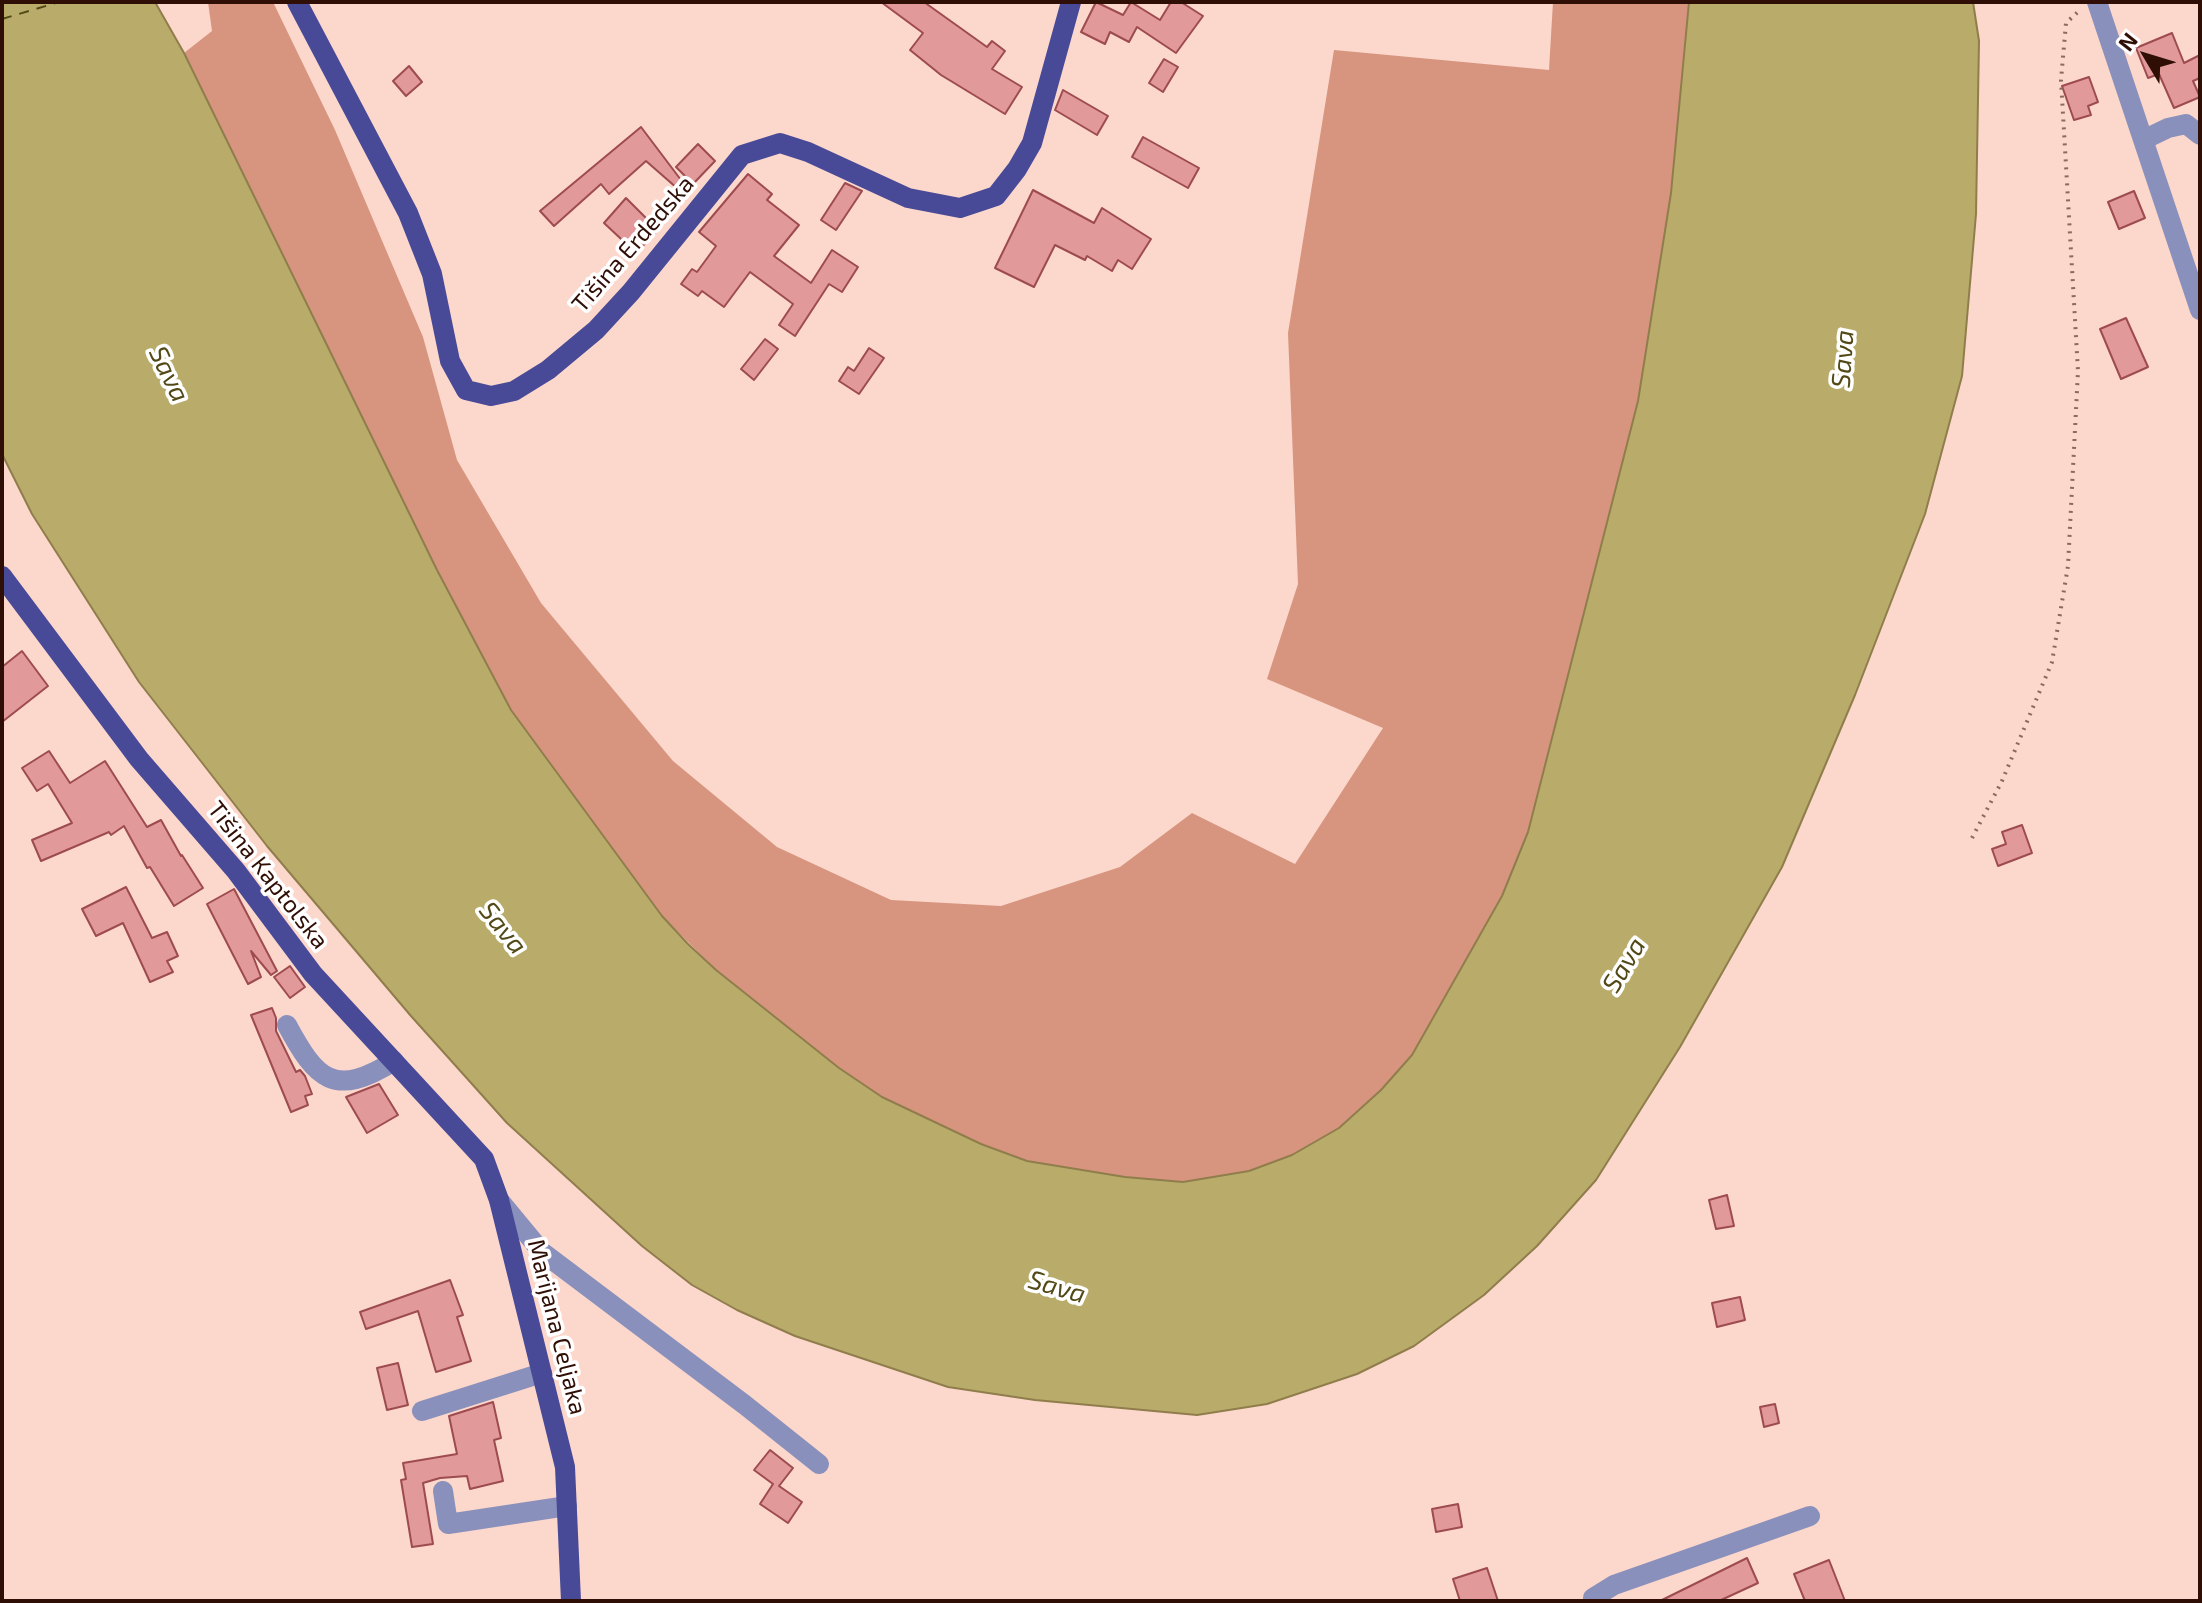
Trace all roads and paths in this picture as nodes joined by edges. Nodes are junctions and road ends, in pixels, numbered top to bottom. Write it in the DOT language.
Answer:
graph roads {
  1 [pos="297,2"];
  2 [pos="1071,2"];
  3 [pos="2089,2"];
  4 [pos="2097,2"];
  5 [pos="2200,135"];
  6 [pos="2143,140"];
  7 [pos="2200,310"];
  8 [pos="2,576"];
  9 [pos="1972,838"];
  10 [pos="287,1025"];
  11 [pos="394,1061"];
  12 [pos="499,1200"];
  13 [pos="542,1373"];
  14 [pos="422,1411"];
  15 [pos="819,1464"];
  16 [pos="443,1491"];
  17 [pos="567,1506"];
  18 [pos="1810,1516"];
  19 [pos="571,1601"];
  20 [pos="1593,1601"];
  1 -- 2 [label="main road, Tišina Erdedska"];
  3 -- 9 [label="path"];
  4 -- 6 [label="street"];
  5 -- 6 [label="street"];
  6 -- 7 [label="street"];
  8 -- 11 [label="main road, Tišina Kaptolska"];
  10 -- 11 [label="street"];
  11 -- 12 [label="main road, Tišina Kaptolska"];
  12 -- 13 [label="main road, Marijana Celjaka"];
  12 -- 15 [label="street"];
  13 -- 14 [label="street"];
  13 -- 17 [label="main road, Marijana Celjaka"];
  16 -- 17 [label="street"];
  17 -- 19 [label="main road"];
  18 -- 20 [label="street"];
}
